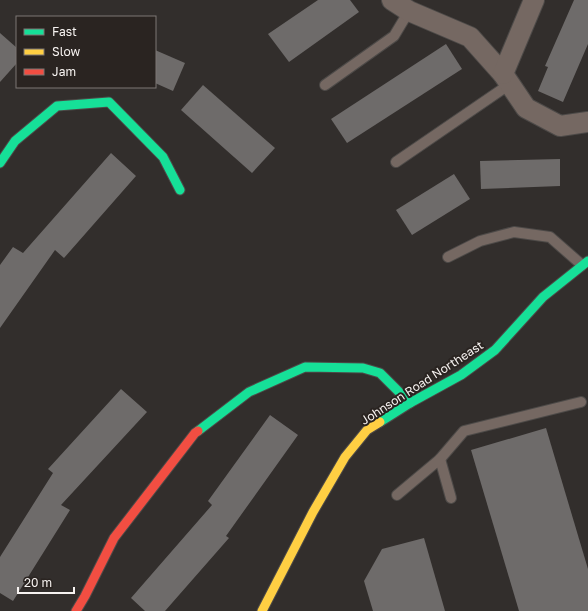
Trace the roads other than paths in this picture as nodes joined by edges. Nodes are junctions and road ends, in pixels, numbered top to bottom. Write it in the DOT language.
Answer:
graph roads {
  1 [pos="392,0"];
  2 [pos="534,0"];
  3 [pos="412,5"];
  4 [pos="506,79"];
  5 [pos="325,85"];
  6 [pos="588,122"];
  7 [pos="396,162"];
  8 [pos="0,163"];
  9 [pos="180,190"];
  10 [pos="448,257"];
  11 [pos="585,263"];
  12 [pos="581,402"];
  13 [pos="410,403"];
  14 [pos="440,459"];
  15 [pos="397,495"];
  16 [pos="451,498"];
  17 [pos="76,611"];
  18 [pos="262,611"];
  1 -- 3 [label="street"];
  2 -- 4 [label="street"];
  3 -- 4 [label="street"];
  3 -- 5 [label="lane"];
  4 -- 6 [label="street"];
  4 -- 7 [label="lane"];
  8 -- 9 [label="street"];
  10 -- 11 [label="lane"];
  11 -- 13 [label="street, Johnson Road Northeast"];
  12 -- 14 [label="lane"];
  13 -- 17 [label="street"];
  13 -- 18 [label="street, Johnson Road Northeast"];
  14 -- 15 [label="lane"];
  14 -- 16 [label="lane"];
}
